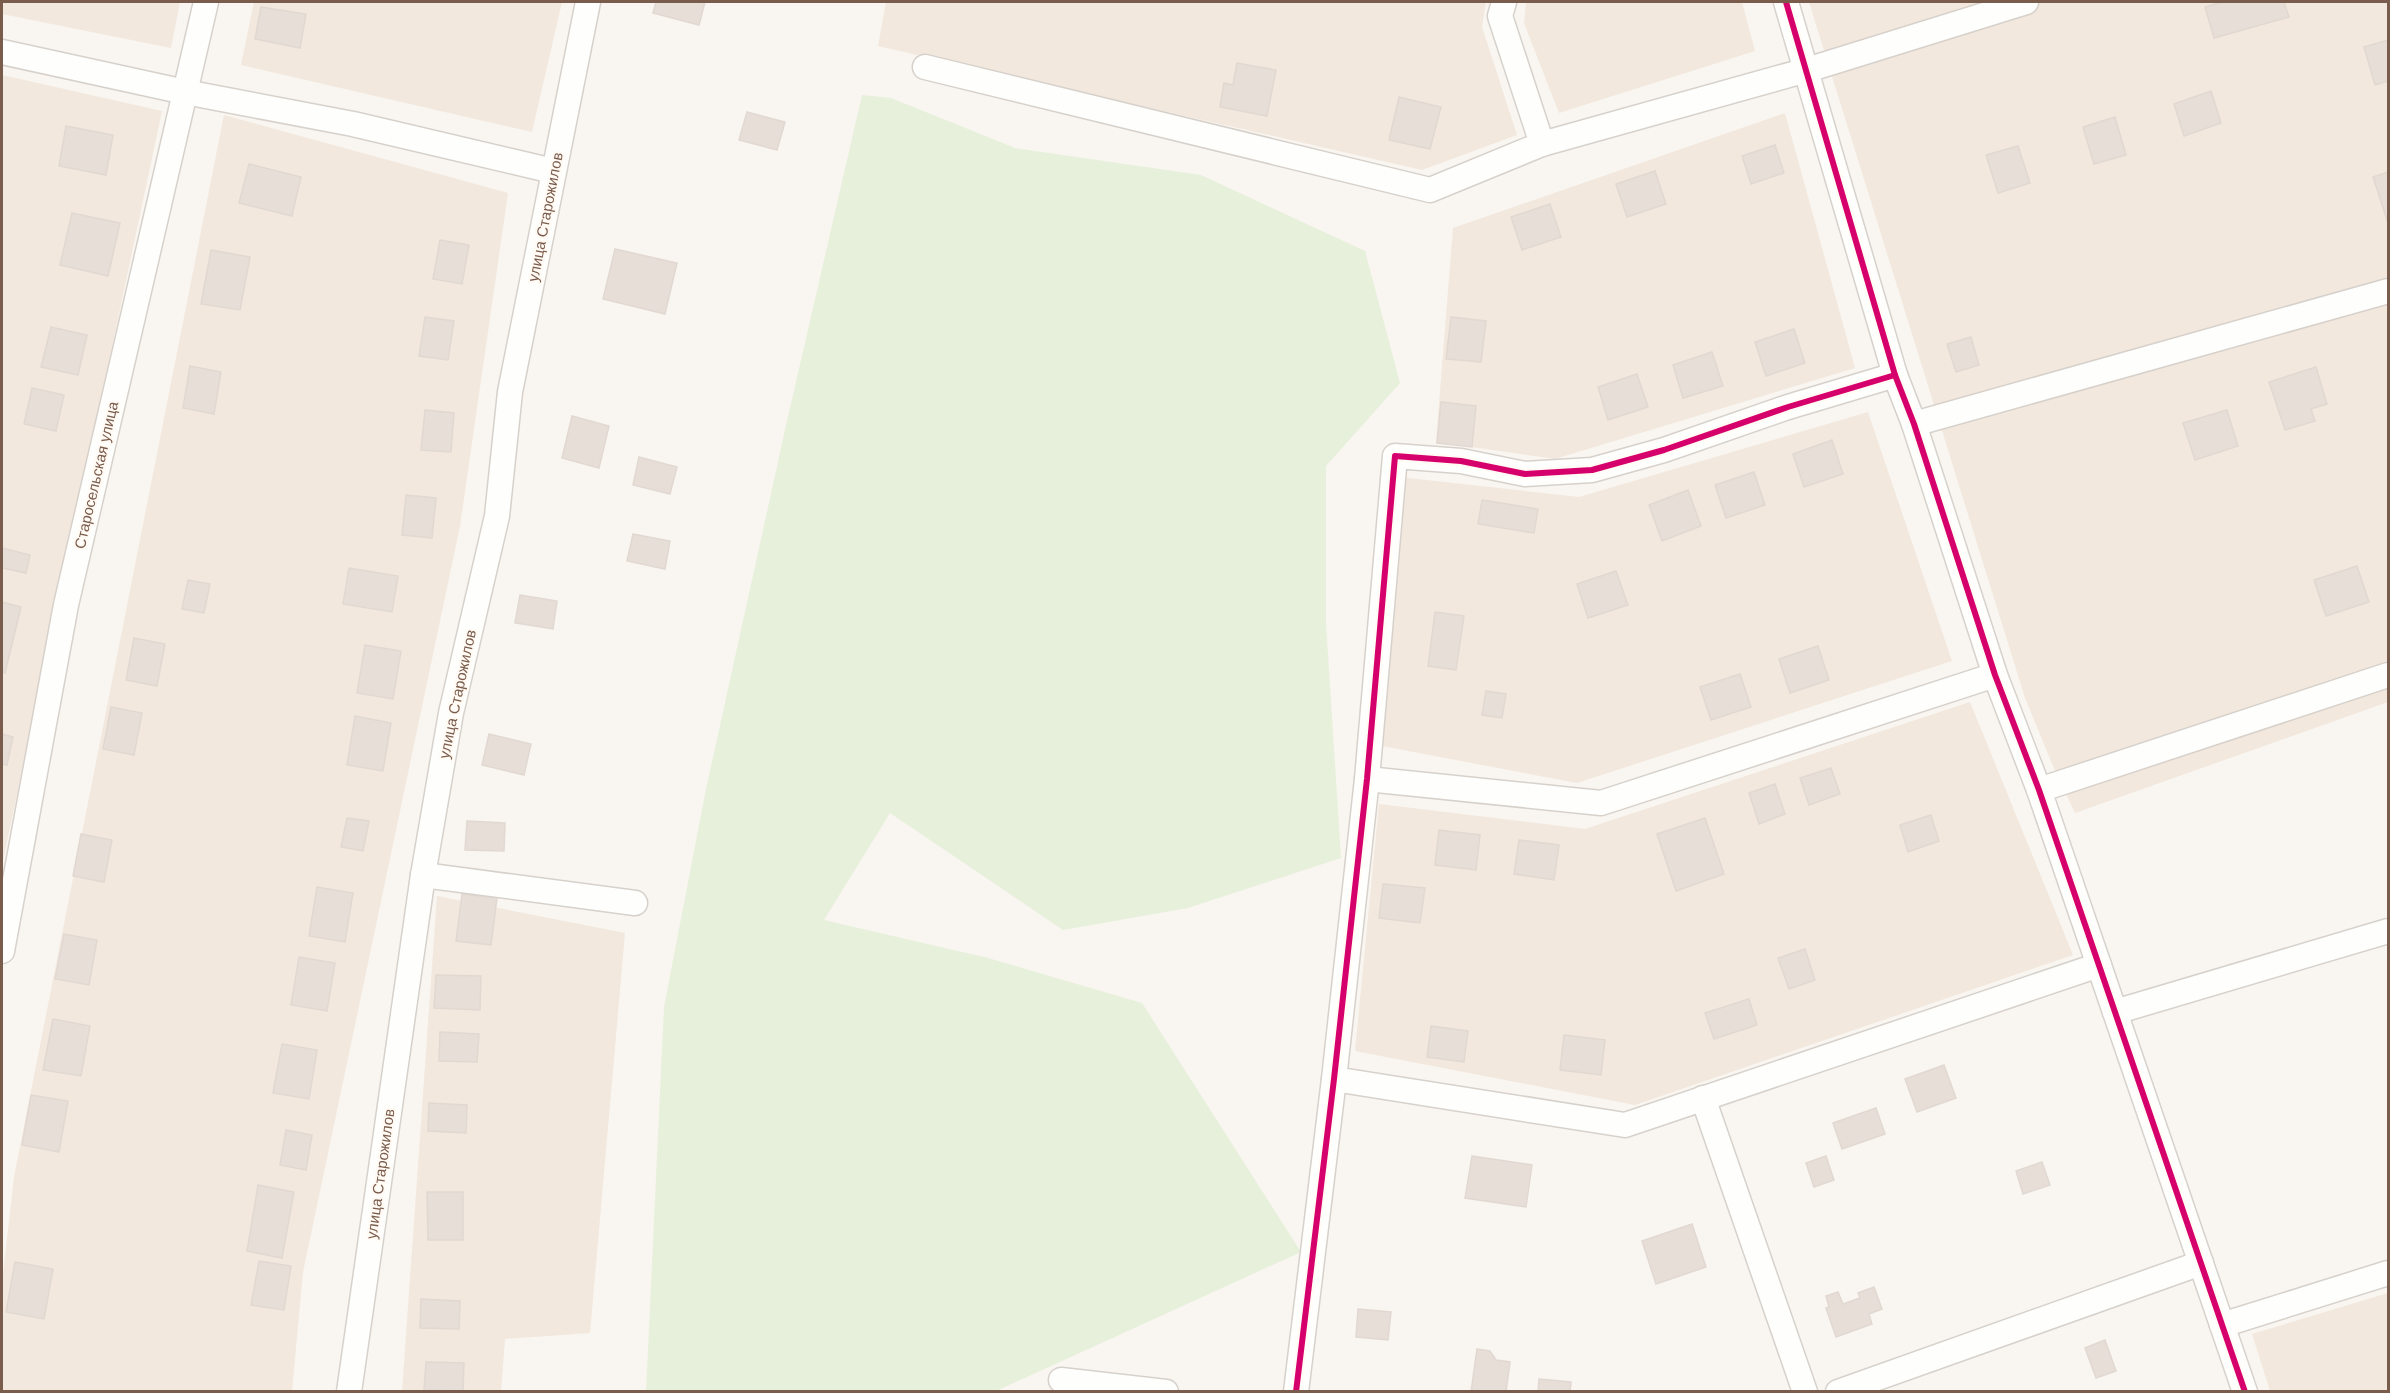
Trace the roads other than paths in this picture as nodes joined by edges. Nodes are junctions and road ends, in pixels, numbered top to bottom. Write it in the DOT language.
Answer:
graph roads {
  1 [pos="206,2"];
  2 [pos="588,2"];
  3 [pos="1504,2"];
  4 [pos="1786,2"];
  5 [pos="2026,2"];
  6 [pos="2,52"];
  7 [pos="925,67"];
  8 [pos="1807,70"];
  9 [pos="185,92"];
  10 [pos="1542,144"];
  11 [pos="554,171"];
  12 [pos="2388,291"];
  13 [pos="1895,375"];
  14 [pos="1914,424"];
  15 [pos="1995,675"];
  16 [pos="2388,675"];
  17 [pos="1367,779"];
  18 [pos="2039,790"];
  19 [pos="423,875"];
  20 [pos="635,903"];
  21 [pos="2388,931"];
  22 [pos="2,951"];
  23 [pos="2099,964"];
  24 [pos="2115,1012"];
  25 [pos="1334,1079"];
  26 [pos="1703,1098"];
  27 [pos="2201,1263"];
  28 [pos="2388,1273"];
  29 [pos="2222,1325"];
  30 [pos="1061,1380"];
  31 [pos="349,1392"];
  32 [pos="1166,1392"];
  33 [pos="1296,1392"];
  34 [pos="1804,1392"];
  35 [pos="1838,1392"];
  36 [pos="2245,1392"];
  1 -- 9 [label="street, Старосельская улица"];
  2 -- 11 [label="street, улица Старожилов"];
  3 -- 10 [label="street"];
  4 -- 8 [label="street"];
  5 -- 8 [label="street"];
  6 -- 9 [label="street"];
  7 -- 10 [label="street"];
  8 -- 10 [label="street"];
  8 -- 13 [label="street"];
  9 -- 11 [label="street"];
  9 -- 22 [label="street, Старосельская улица"];
  11 -- 19 [label="street, улица Старожилов"];
  12 -- 14 [label="street"];
  13 -- 14 [label="street"];
  13 -- 17 [label="street"];
  14 -- 15 [label="street"];
  15 -- 17 [label="street"];
  15 -- 18 [label="street"];
  16 -- 18 [label="street"];
  17 -- 25 [label="street"];
  18 -- 23 [label="street"];
  19 -- 20 [label="street"];
  19 -- 31 [label="street, улица Старожилов"];
  21 -- 24 [label="street"];
  23 -- 24 [label="street"];
  23 -- 26 [label="street"];
  24 -- 27 [label="street"];
  25 -- 26 [label="street"];
  25 -- 33 [label="street"];
  26 -- 34 [label="street"];
  27 -- 29 [label="street"];
  27 -- 35 [label="street"];
  28 -- 29 [label="street"];
  29 -- 36 [label="street"];
  30 -- 32 [label="street"];
}
